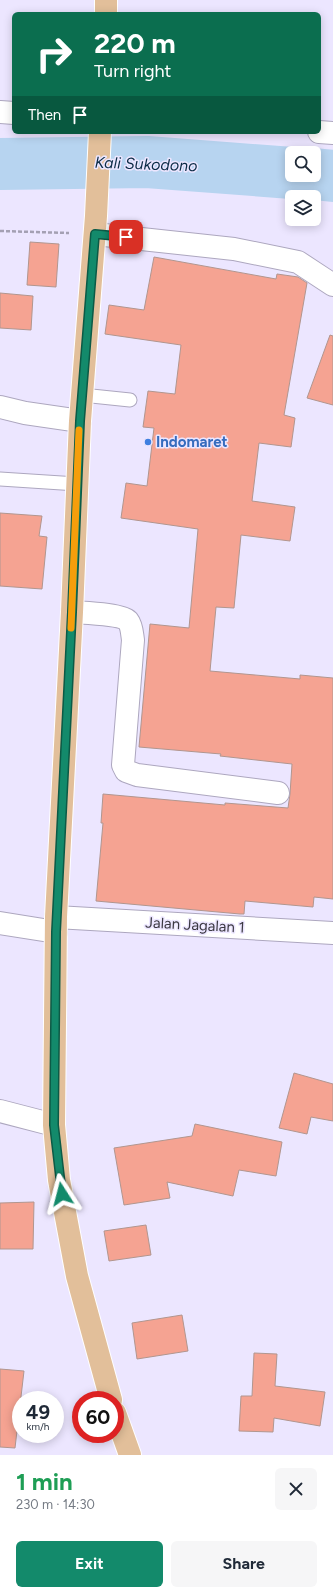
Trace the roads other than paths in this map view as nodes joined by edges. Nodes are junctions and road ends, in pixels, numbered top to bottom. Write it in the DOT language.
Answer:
graph roads {
  1 [pos="106,0"];
  2 [pos="106,12"];
  3 [pos="0,112"];
  4 [pos="12,113"];
  5 [pos="321,132"];
  6 [pos="333,133"];
  7 [pos="100,139"];
  8 [pos="95,225"];
  9 [pos="333,285"];
  10 [pos="82,394"];
  11 [pos="130,400"];
  12 [pos="0,407"];
  13 [pos="80,421"];
  14 [pos="0,479"];
  15 [pos="77,484"];
  16 [pos="72,612"];
  17 [pos="278,793"];
  18 [pos="0,924"];
  19 [pos="56,924"];
  20 [pos="333,934"];
  21 [pos="0,1112"];
  22 [pos="54,1125"];
  23 [pos="109,1391"];
  24 [pos="124,1438"];
  25 [pos="130,1455"];
  1 -- 2 [label="main road"];
  3 -- 4 [label="street"];
  5 -- 6 [label="street"];
  7 -- 8 [label="main road"];
  8 -- 9 [label="street"];
  8 -- 10 [label="main road"];
  10 -- 11 [label="lane"];
  10 -- 13 [label="main road"];
  12 -- 13 [label="street"];
  13 -- 15 [label="main road"];
  14 -- 15 [label="lane"];
  15 -- 16 [label="main road"];
  16 -- 17 [label="street"];
  16 -- 19 [label="main road"];
  18 -- 19 [label="street, Jalan Jagalan 1"];
  19 -- 20 [label="street, Jalan Jagalan 1"];
  19 -- 22 [label="main road"];
  21 -- 22 [label="street"];
  22 -- 23 [label="main road"];
  24 -- 25 [label="main road"];
}
